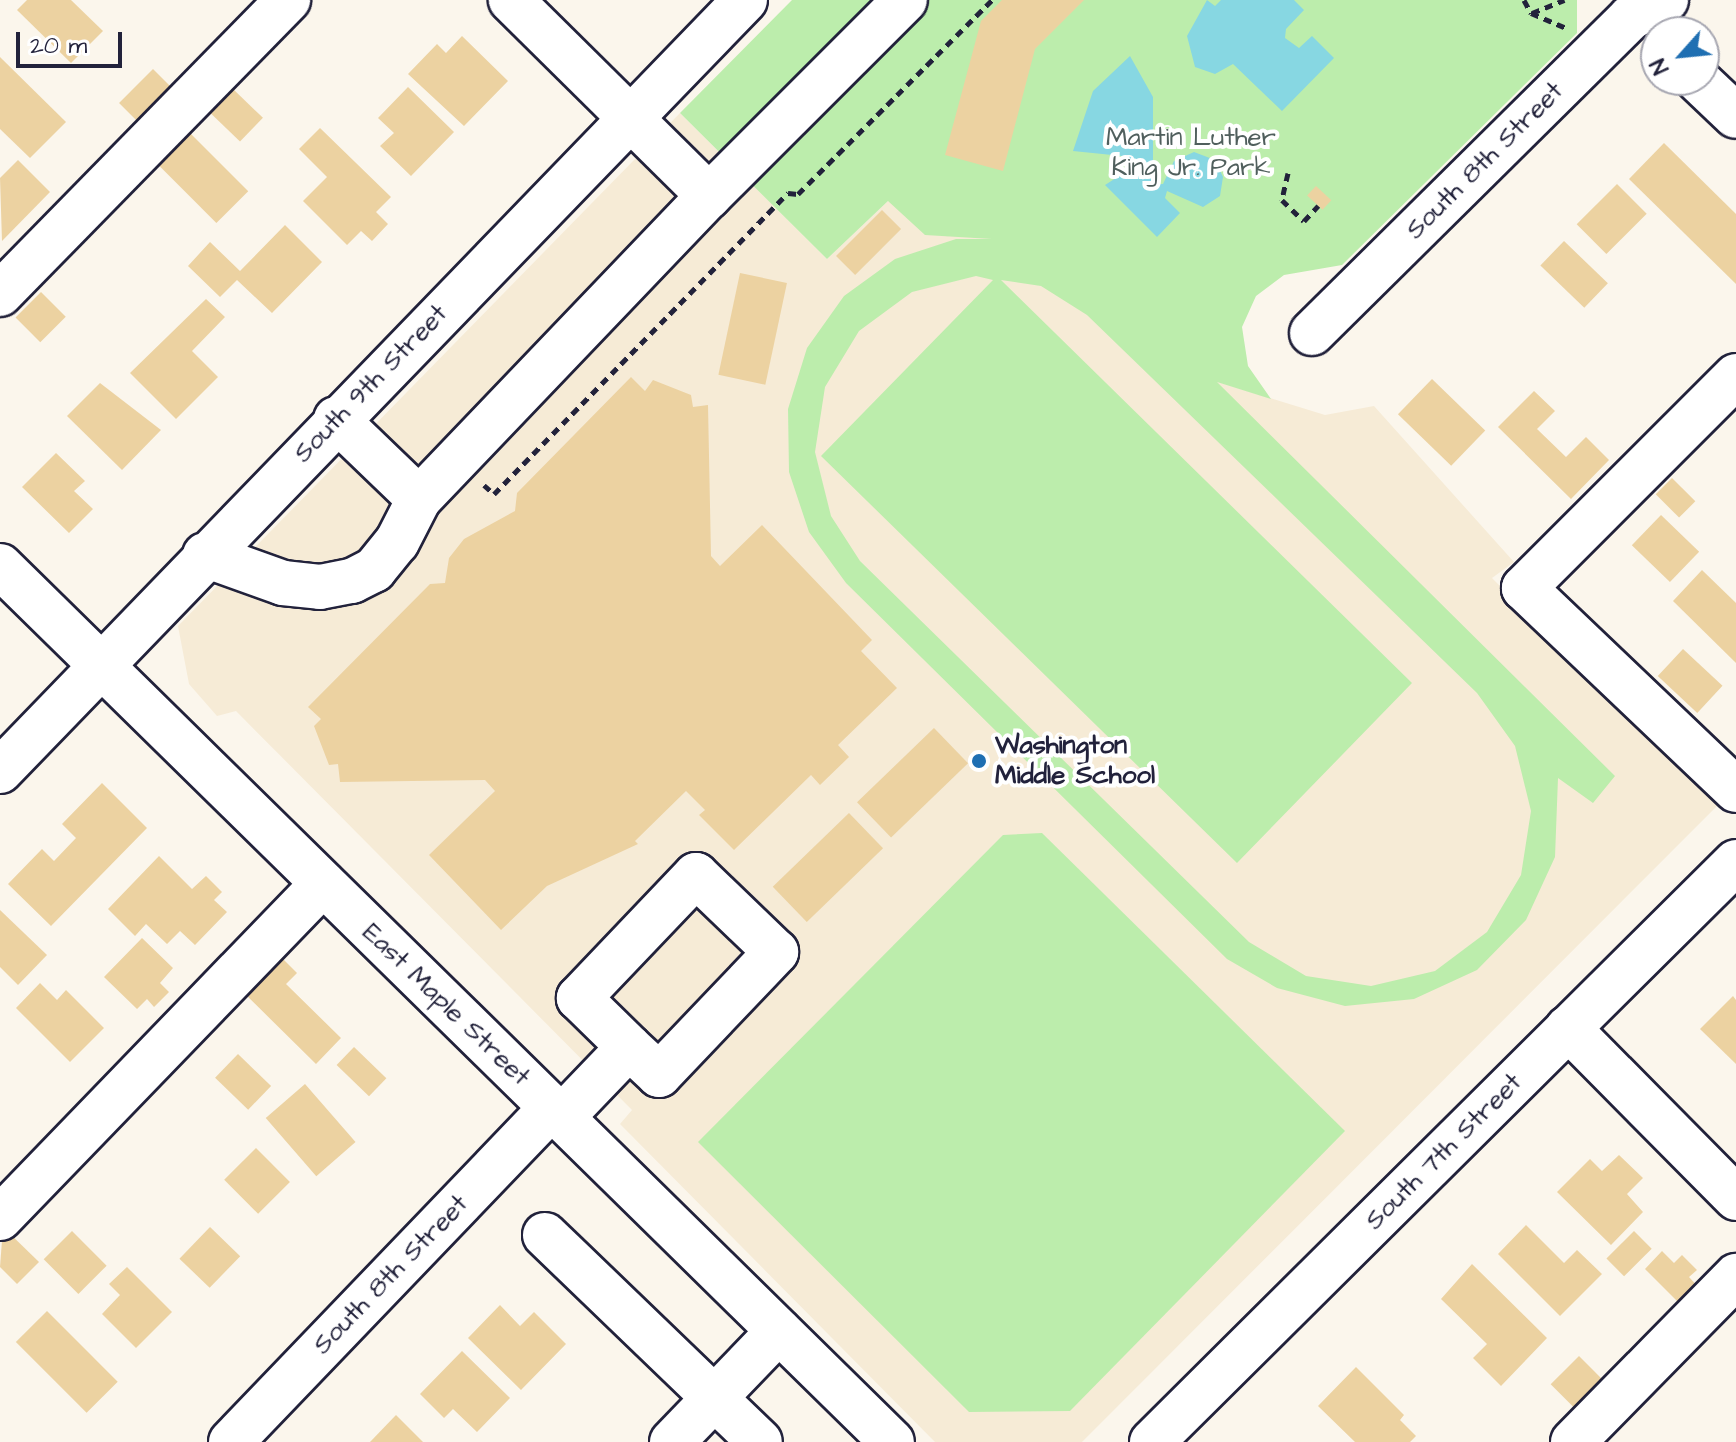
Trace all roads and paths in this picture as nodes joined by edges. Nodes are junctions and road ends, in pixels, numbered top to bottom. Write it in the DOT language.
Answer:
graph roads {
  1 [pos="288,0"];
  2 [pos="511,0"];
  3 [pos="745,0"];
  4 [pos="905,0"];
  5 [pos="992,0"];
  6 [pos="1524,0"];
  7 [pos="1565,0"];
  8 [pos="1531,13"];
  9 [pos="1636,20"];
  10 [pos="1715,96"];
  11 [pos="1736,116"];
  12 [pos="627,118"];
  13 [pos="1288,173"];
  14 [pos="709,196"];
  15 [pos="1318,206"];
  16 [pos="0,294"];
  17 [pos="1312,333"];
  18 [pos="1736,376"];
  19 [pos="336,419"];
  20 [pos="456,459"];
  21 [pos="419,499"];
  22 [pos="205,555"];
  23 [pos="0,566"];
  24 [pos="99,664"];
  25 [pos="0,771"];
  26 [pos="1736,790"];
  27 [pos="1736,862"];
  28 [pos="323,884"];
  29 [pos="1568,1028"];
  30 [pos="629,1047"];
  31 [pos="556,1113"];
  32 [pos="1736,1198"];
  33 [pos="0,1218"];
  34 [pos="545,1235"];
  35 [pos="1736,1276"];
  36 [pos="779,1331"];
  37 [pos="715,1398"];
  38 [pos="231,1442"];
  39 [pos="672,1442"];
  40 [pos="760,1442"];
  41 [pos="892,1442"];
  42 [pos="1152,1442"];
  43 [pos="1573,1442"];
  1 -- 16 [label="street"];
  2 -- 12 [label="street"];
  3 -- 12 [label="street, South 9th Street"];
  4 -- 14 [label="street"];
  5 -- 20 [label="path"];
  6 -- 8 [label="path"];
  7 -- 8 [label="path"];
  8 -- 9 [label="path"];
  9 -- 17 [label="street, South 8th Street"];
  10 -- 11 [label="street"];
  12 -- 14 [label="street"];
  12 -- 19 [label="street, South 9th Street"];
  13 -- 15 [label="path"];
  14 -- 20 [label="street"];
  18 -- 26 [label="street"];
  19 -- 21 [label="street"];
  19 -- 22 [label="street, South 9th Street"];
  20 -- 21 [label="street"];
  21 -- 22 [label="street"];
  22 -- 24 [label="street, South 9th Street"];
  23 -- 24 [label="street, East Maple Street"];
  24 -- 25 [label="street, South 9th Street"];
  24 -- 28 [label="street, East Maple Street"];
  27 -- 29 [label="street, South 7th Street"];
  28 -- 31 [label="street, East Maple Street"];
  28 -- 33 [label="street"];
  29 -- 32 [label="street"];
  29 -- 42 [label="street, South 7th Street"];
  30 -- 30 [label="street"];
  30 -- 31 [label="street, South 8th Street"];
  31 -- 36 [label="street, East Maple Street"];
  31 -- 38 [label="street, South 8th Street"];
  34 -- 37 [label="street"];
  35 -- 43 [label="street"];
  36 -- 37 [label="street"];
  36 -- 41 [label="street, East Maple Street"];
  37 -- 39 [label="street"];
  37 -- 40 [label="street"];
}
